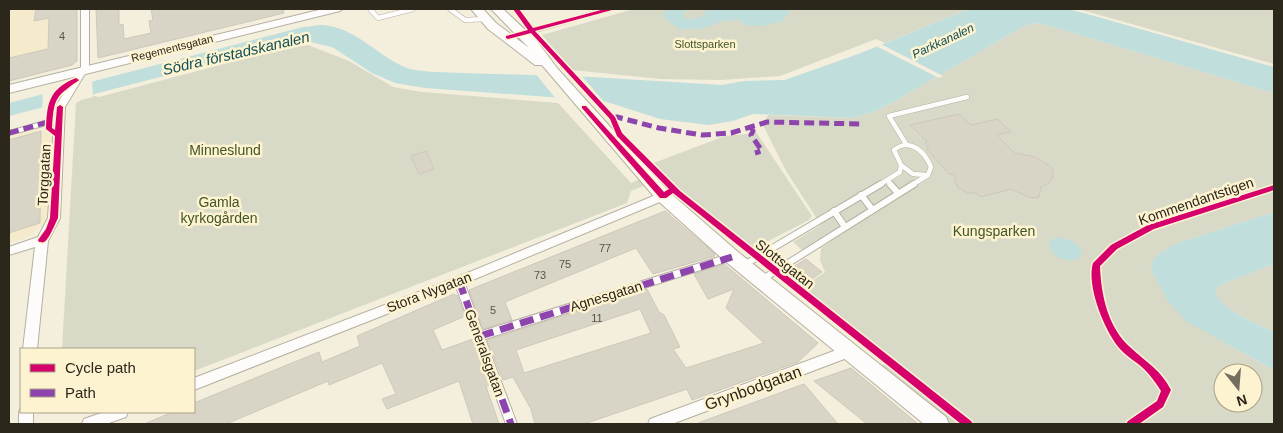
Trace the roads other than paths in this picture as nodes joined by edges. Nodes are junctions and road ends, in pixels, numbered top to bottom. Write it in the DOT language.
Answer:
graph roads {
  1 [pos="85,9"];
  2 [pos="336,9"];
  3 [pos="370,9"];
  4 [pos="413,9"];
  5 [pos="450,9"];
  6 [pos="497,9"];
  7 [pos="610,9"];
  8 [pos="316,11"];
  9 [pos="481,14"];
  10 [pos="522,33"];
  11 [pos="508,37"];
  12 [pos="84,70"];
  13 [pos="552,71"];
  14 [pos="9,89"];
  15 [pos="967,97"];
  16 [pos="59,119"];
  17 [pos="9,133"];
  18 [pos="906,144"];
  19 [pos="901,165"];
  20 [pos="928,175"];
  21 [pos="887,180"];
  22 [pos="898,193"];
  23 [pos="861,195"];
  24 [pos="662,196"];
  25 [pos="872,209"];
  26 [pos="834,211"];
  27 [pos="845,227"];
  28 [pos="42,240"];
  29 [pos="9,251"];
  30 [pos="738,261"];
  31 [pos="762,280"];
  32 [pos="459,281"];
  33 [pos="480,336"];
  34 [pos="30,348"];
  35 [pos="850,351"];
  36 [pos="195,384"];
  37 [pos="119,413"];
  38 [pos="89,424"];
  39 [pos="511,424"];
  40 [pos="655,424"];
  41 [pos="938,424"];
  1 -- 12 [label="street"];
  2 -- 8 [label="main road, Regementsgatan"];
  3 -- 4 [label="lane"];
  5 -- 9 [label="lane"];
  6 -- 10 [label="main road"];
  7 -- 10 [label="street"];
  8 -- 12 [label="main road, Regementsgatan"];
  9 -- 11 [label="main road"];
  10 -- 11 [label="street"];
  10 -- 13 [label="main road"];
  11 -- 13 [label="main road"];
  12 -- 14 [label="main road, Regementsgatan"];
  12 -- 16 [label="street, Torggatan"];
  13 -- 24 [label="main road, Slottsgatan"];
  15 -- 18 [label="lane"];
  16 -- 17 [label="street"];
  16 -- 28 [label="street, Torggatan"];
  18 -- 19 [label="lane"];
  18 -- 20 [label="lane"];
  19 -- 20 [label="lane"];
  19 -- 21 [label="lane"];
  20 -- 22 [label="lane"];
  21 -- 22 [label="lane"];
  21 -- 23 [label="lane"];
  22 -- 25 [label="lane"];
  23 -- 25 [label="lane"];
  23 -- 26 [label="lane"];
  24 -- 30 [label="main road, Slottsgatan"];
  24 -- 32 [label="street, Stora Nygatan"];
  25 -- 27 [label="lane"];
  26 -- 27 [label="lane"];
  26 -- 30 [label="lane"];
  27 -- 31 [label="lane"];
  28 -- 29 [label="street"];
  28 -- 34 [label="street, Torggatan"];
  30 -- 31 [label="main road, Slottsgatan"];
  30 -- 33 [label="street, Agnesgatan"];
  31 -- 35 [label="main road, Slottsgatan"];
  32 -- 33 [label="street, Generalsgatan"];
  32 -- 36 [label="street, Stora Nygatan"];
  33 -- 39 [label="street, Generalsgatan"];
  35 -- 40 [label="street, Grynbodgatan"];
  35 -- 41 [label="main road, Slottsgatan"];
  37 -- 38 [label="street"];
}
